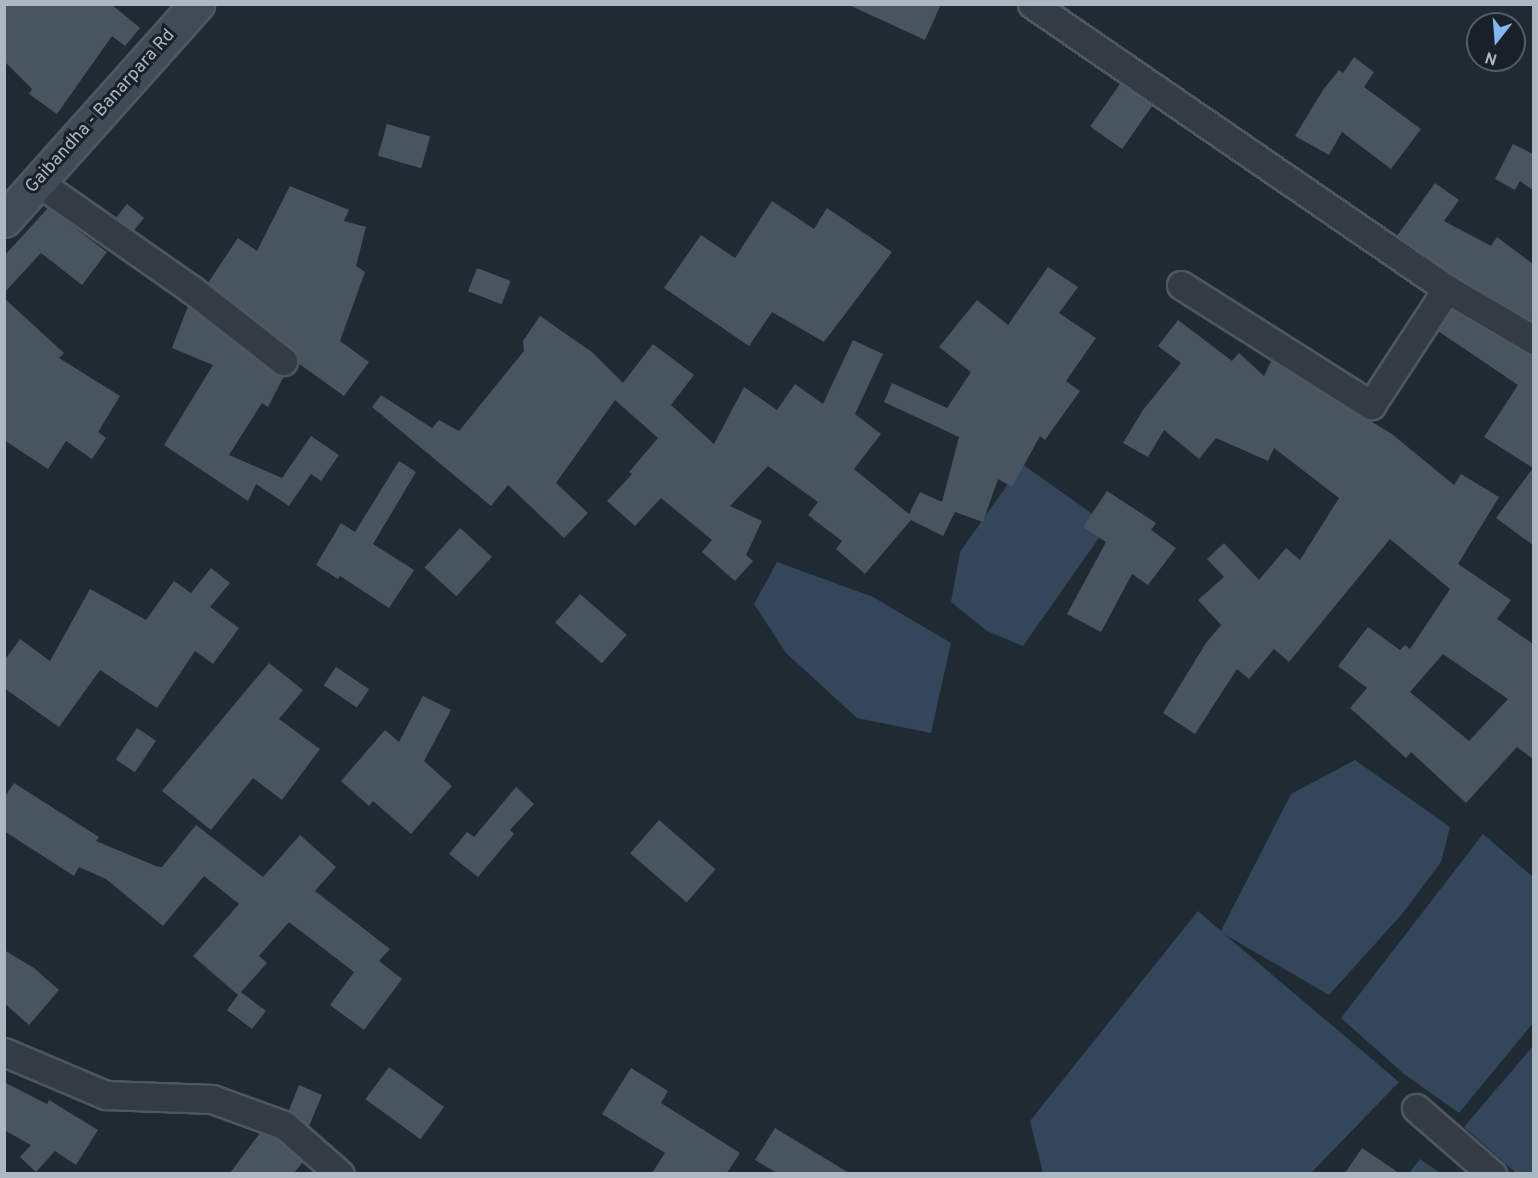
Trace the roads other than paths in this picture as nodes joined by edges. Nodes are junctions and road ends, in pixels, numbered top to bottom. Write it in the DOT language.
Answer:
graph roads {
  1 [pos="197,4"];
  2 [pos="1032,4"];
  3 [pos="38,182"];
  4 [pos="4,220"];
  5 [pos="1181,285"];
  6 [pos="1447,289"];
  7 [pos="1533,340"];
  8 [pos="283,361"];
  9 [pos="4,1052"];
  10 [pos="1416,1108"];
  11 [pos="340,1173"];
  12 [pos="1492,1173"];
  1 -- 3 [label="main road, Gaibandha - Banarpara Rd"];
  2 -- 6 [label="street"];
  3 -- 4 [label="main road, Gaibandha - Banarpara Rd"];
  3 -- 8 [label="street"];
  5 -- 6 [label="street"];
  6 -- 7 [label="street"];
  9 -- 11 [label="street"];
  10 -- 12 [label="street"];
}
